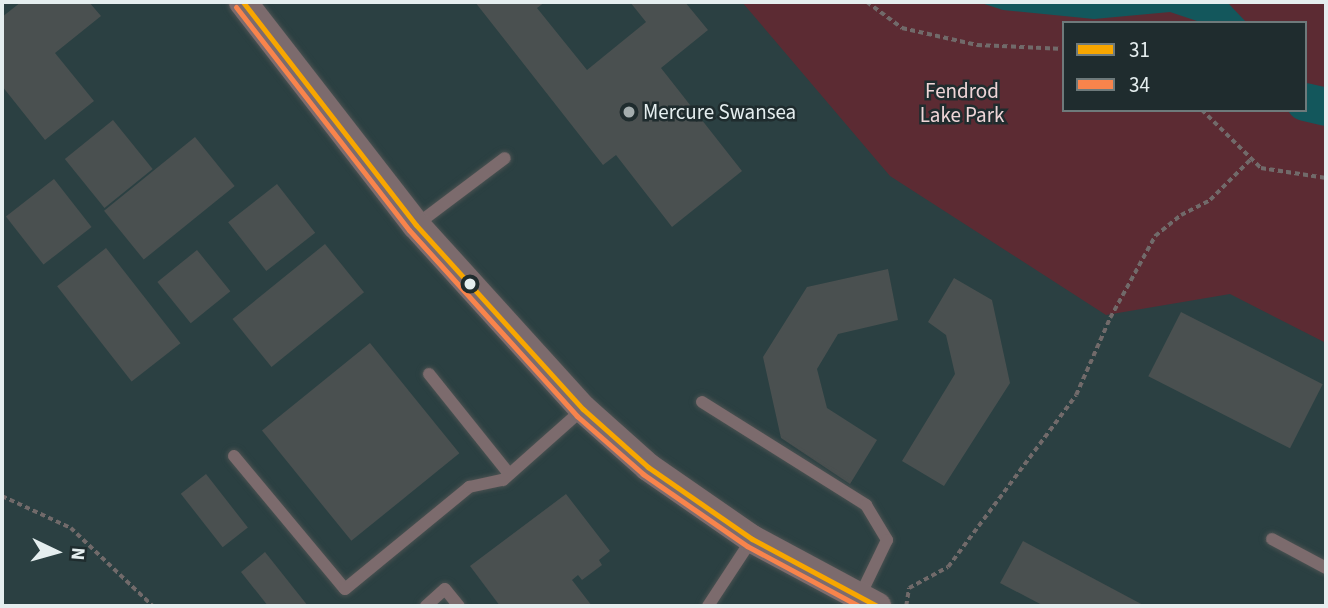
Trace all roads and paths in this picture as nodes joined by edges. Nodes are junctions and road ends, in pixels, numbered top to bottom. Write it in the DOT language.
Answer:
graph roads {
  1 [pos="243,2"];
  2 [pos="867,2"];
  3 [pos="1062,49"];
  4 [pos="1204,112"];
  5 [pos="505,158"];
  6 [pos="1250,160"];
  7 [pos="1326,178"];
  8 [pos="416,225"];
  9 [pos="429,374"];
  10 [pos="702,402"];
  11 [pos="583,409"];
  12 [pos="234,456"];
  13 [pos="509,474"];
  14 [pos="2,496"];
  15 [pos="752,539"];
  16 [pos="1272,539"];
  17 [pos="1326,568"];
  18 [pos="868,602"];
  19 [pos="153,606"];
  20 [pos="426,606"];
  21 [pos="459,606"];
  22 [pos="708,606"];
  23 [pos="906,606"];
  1 -- 8 [label="street"];
  2 -- 3 [label="path"];
  4 -- 6 [label="path"];
  5 -- 8 [label="lane"];
  6 -- 7 [label="path"];
  6 -- 23 [label="path"];
  8 -- 11 [label="street"];
  9 -- 13 [label="lane"];
  10 -- 18 [label="lane"];
  11 -- 13 [label="lane"];
  11 -- 15 [label="street"];
  12 -- 13 [label="lane"];
  14 -- 19 [label="path"];
  15 -- 18 [label="street"];
  15 -- 22 [label="lane"];
  16 -- 17 [label="lane"];
  20 -- 21 [label="lane"];
}
